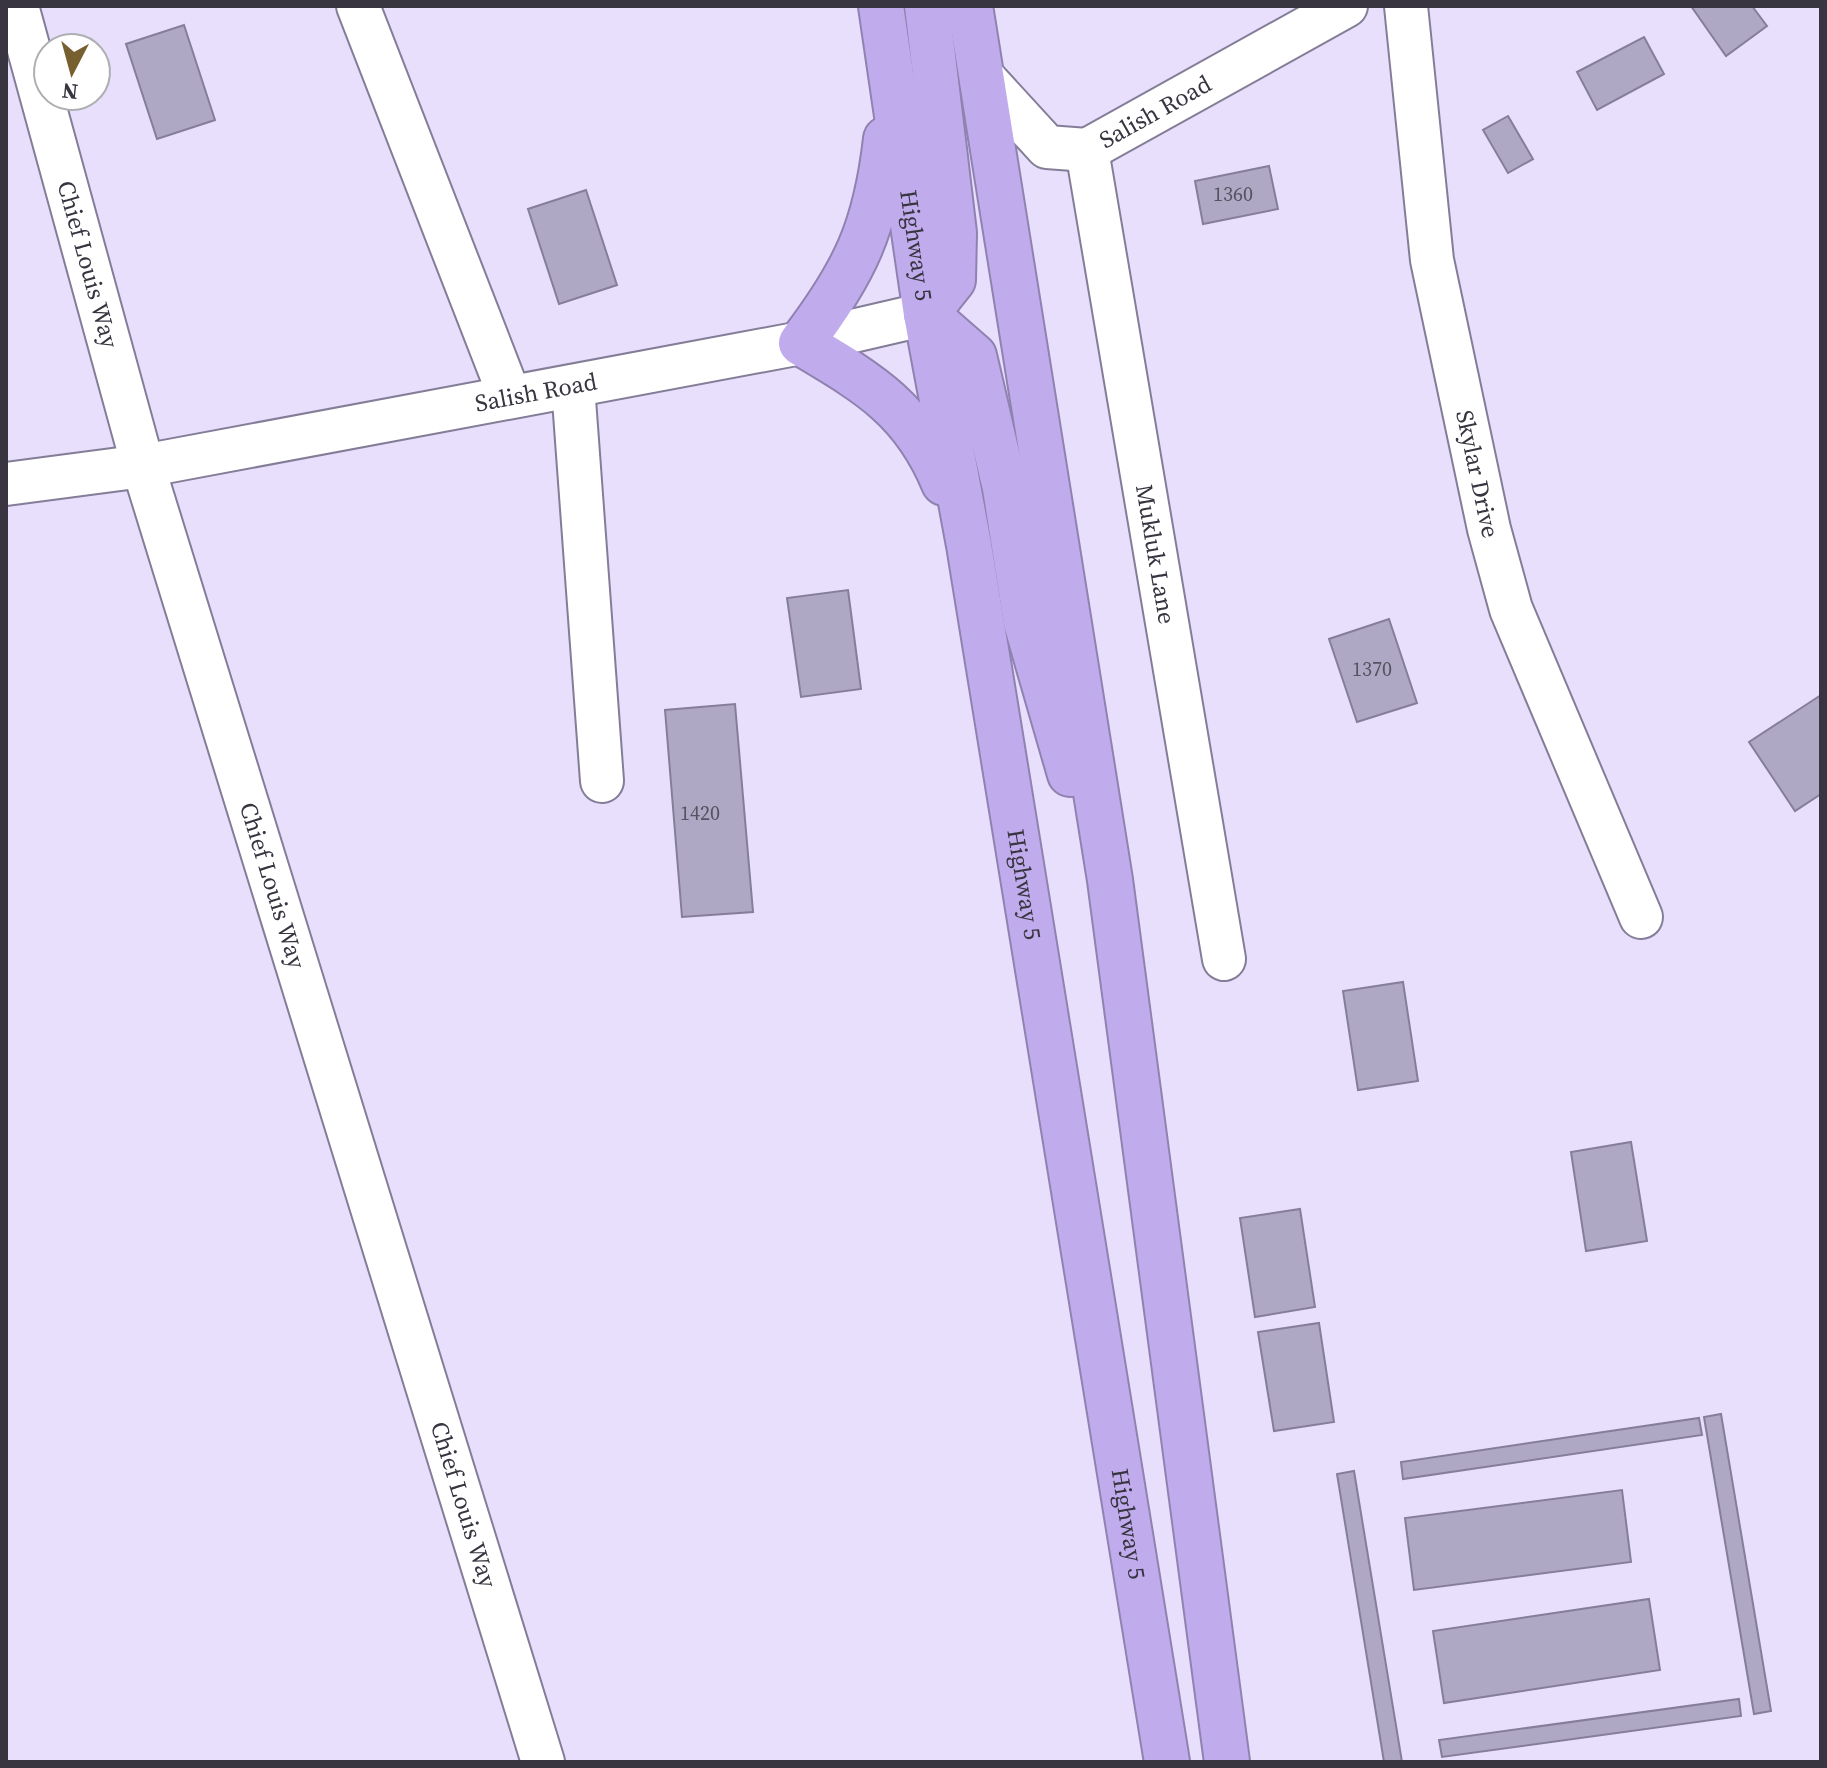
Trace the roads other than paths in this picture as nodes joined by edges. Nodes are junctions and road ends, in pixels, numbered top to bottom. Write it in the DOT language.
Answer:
graph roads {
  1 [pos="17,6"];
  2 [pos="358,6"];
  3 [pos="881,6"];
  4 [pos="927,6"];
  5 [pos="970,6"];
  6 [pos="1346,6"];
  7 [pos="1406,6"];
  8 [pos="981,75"];
  9 [pos="893,83"];
  10 [pos="1087,150"];
  11 [pos="926,314"];
  12 [pos="801,343"];
  13 [pos="573,386"];
  14 [pos="510,397"];
  15 [pos="143,466"];
  16 [pos="6,484"];
  17 [pos="969,545"];
  18 [pos="602,781"];
  19 [pos="1110,880"];
  20 [pos="1641,917"];
  21 [pos="1224,959"];
  22 [pos="543,1762"];
  23 [pos="1167,1762"];
  24 [pos="1227,1762"];
  1 -- 15 [label="street, Chief Louis Way"];
  2 -- 14 [label="street"];
  3 -- 9 [label="highway, Highway 5"];
  4 -- 11 [label="highway"];
  5 -- 8 [label="highway"];
  6 -- 10 [label="street, Salish Road"];
  7 -- 20 [label="street, Skylar Drive"];
  8 -- 10 [label="street, Salish Road"];
  8 -- 19 [label="highway"];
  9 -- 11 [label="highway, Highway 5"];
  9 -- 12 [label="highway"];
  10 -- 21 [label="street, Mukluk Lane"];
  11 -- 12 [label="street, Salish Road"];
  11 -- 17 [label="highway, Highway 5"];
  11 -- 19 [label="highway"];
  12 -- 13 [label="street, Salish Road"];
  12 -- 17 [label="highway"];
  13 -- 14 [label="street, Salish Road"];
  13 -- 18 [label="street"];
  14 -- 15 [label="street, Salish Road"];
  15 -- 16 [label="street, Salish Road"];
  15 -- 22 [label="street, Chief Louis Way"];
  17 -- 23 [label="highway, Highway 5"];
  19 -- 24 [label="highway"];
}
